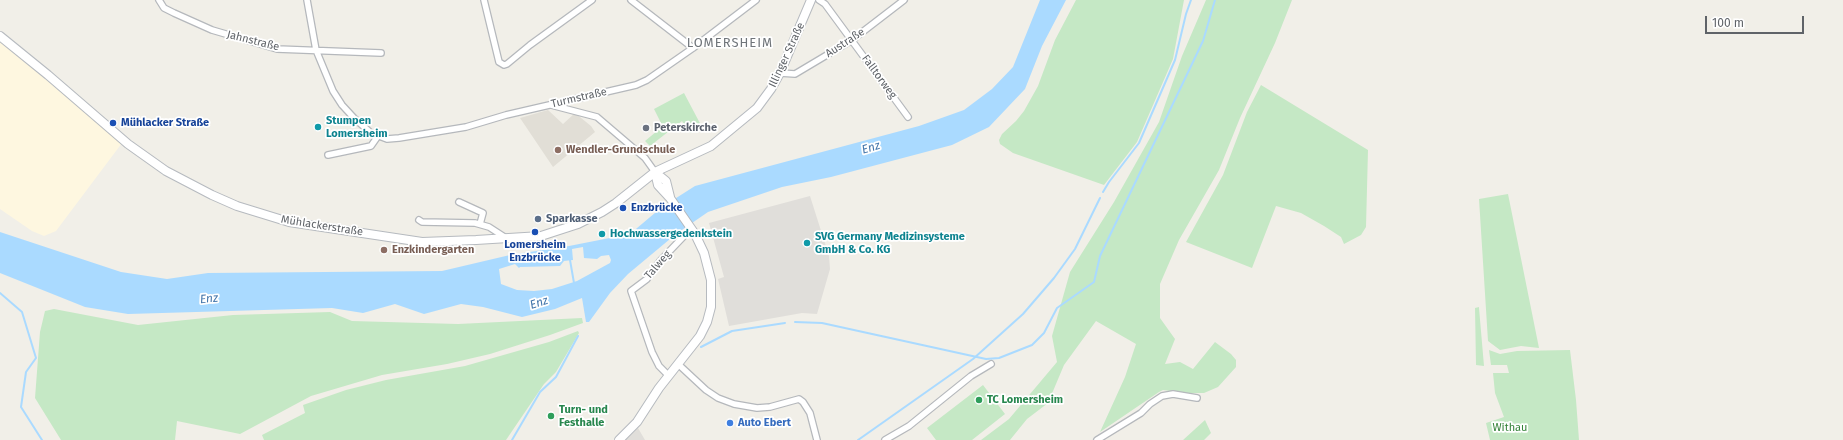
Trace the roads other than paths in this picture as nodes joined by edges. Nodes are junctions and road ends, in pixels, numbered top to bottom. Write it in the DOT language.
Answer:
graph roads {
  1 [pos="159,0"];
  2 [pos="307,0"];
  3 [pos="484,0"];
  4 [pos="592,0"];
  5 [pos="631,0"];
  6 [pos="756,0"];
  7 [pos="812,0"];
  8 [pos="819,0"];
  9 [pos="904,0"];
  10 [pos="0,36"];
  11 [pos="852,40"];
  12 [pos="693,48"];
  13 [pos="316,50"];
  14 [pos="381,53"];
  15 [pos="780,73"];
  16 [pos="550,105"];
  17 [pos="908,117"];
  18 [pos="378,136"];
  19 [pos="328,155"];
  20 [pos="655,172"];
  21 [pos="458,202"];
  22 [pos="419,220"];
  23 [pos="480,224"];
  24 [pos="578,224"];
  25 [pos="683,237"];
  26 [pos="507,238"];
  27 [pos="678,364"];
  28 [pos="991,364"];
  29 [pos="668,375"];
  30 [pos="1196,398"];
  31 [pos="619,440"];
  32 [pos="817,440"];
  33 [pos="885,440"];
  34 [pos="1097,440"];
  1 -- 13 [label="street, Jahnstraße"];
  2 -- 13 [label="street"];
  3 -- 4 [label="street"];
  5 -- 12 [label="street"];
  6 -- 12 [label="street, Turmstraße"];
  7 -- 15 [label="street, Illinger Straße"];
  8 -- 11 [label="street, Falltorweg"];
  9 -- 11 [label="street, Austraße"];
  10 -- 26 [label="street, Mühlackerstraße"];
  11 -- 15 [label="street, Austraße"];
  11 -- 17 [label="street, Falltorweg"];
  12 -- 16 [label="street, Turmstraße"];
  13 -- 14 [label="street, Jahnstraße"];
  13 -- 18 [label="street"];
  15 -- 20 [label="street, Illinger Straße"];
  16 -- 18 [label="street, Turmstraße"];
  16 -- 20 [label="street"];
  18 -- 19 [label="street"];
  20 -- 24 [label="street, Illinger Straße"];
  20 -- 27 [label="street"];
  21 -- 23 [label="street"];
  22 -- 23 [label="street"];
  23 -- 26 [label="street"];
  24 -- 26 [label="street, Mühlackerstraße"];
  25 -- 29 [label="street, Talweg"];
  27 -- 29 [label="street"];
  27 -- 32 [label="street"];
  28 -- 33 [label="street"];
  29 -- 31 [label="street"];
  30 -- 34 [label="street"];
}
